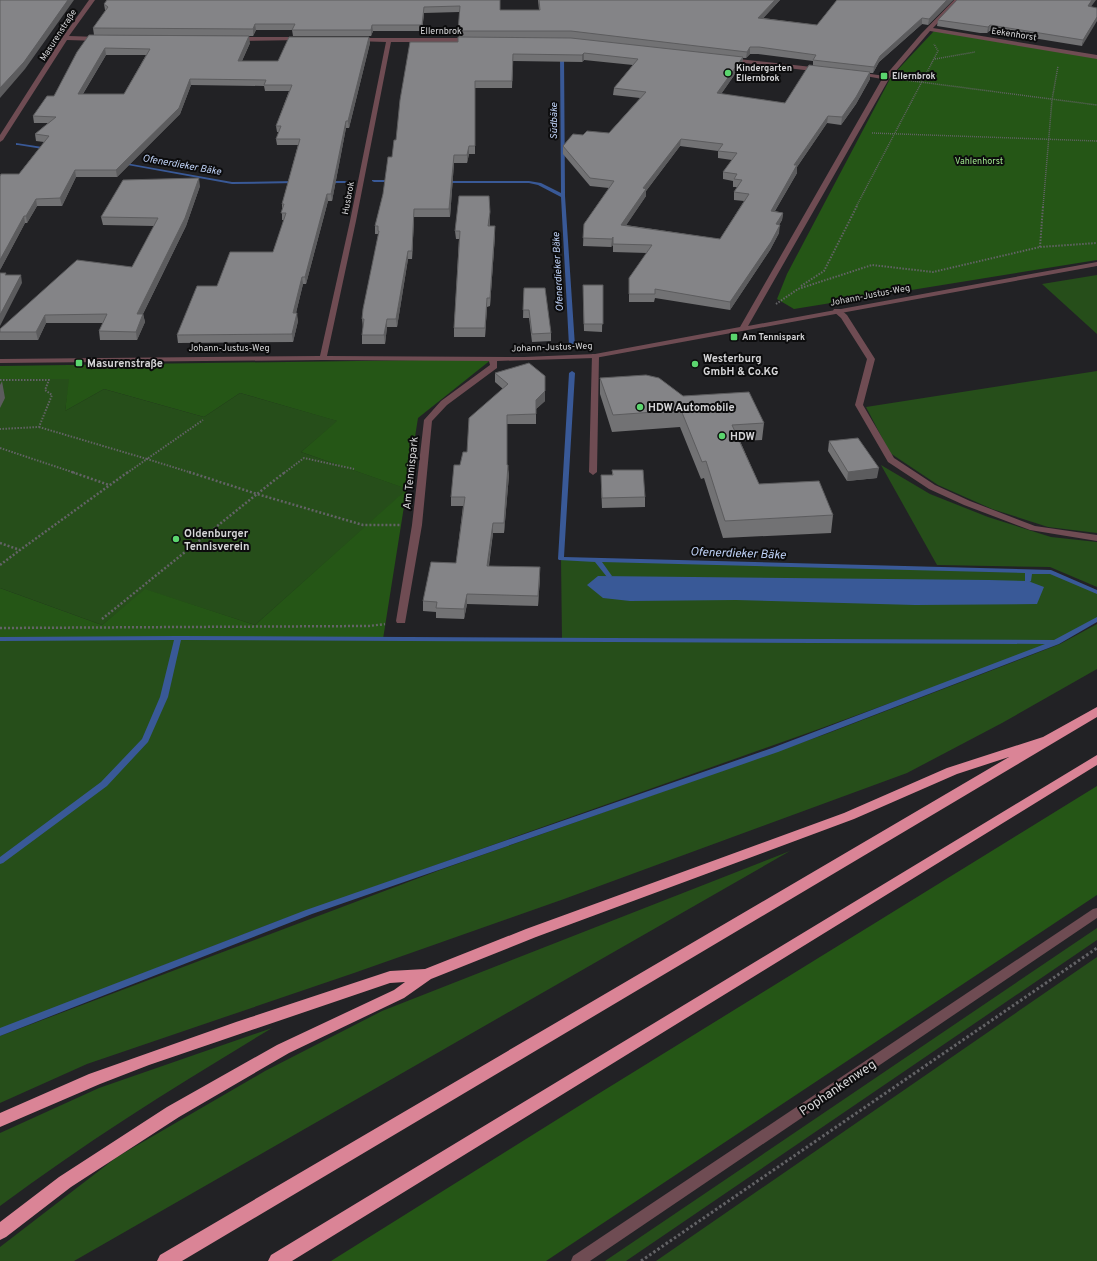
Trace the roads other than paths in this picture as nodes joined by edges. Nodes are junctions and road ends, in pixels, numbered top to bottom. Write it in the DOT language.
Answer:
graph roads {
  1 [pos="92,0"];
  2 [pos="957,0"];
  3 [pos="928,29"];
  4 [pos="65,38"];
  5 [pos="103,39"];
  6 [pos="230,39"];
  7 [pos="304,39"];
  8 [pos="351,40"];
  9 [pos="389,40"];
  10 [pos="476,40"];
  11 [pos="1097,57"];
  12 [pos="725,60"];
  13 [pos="825,71"];
  14 [pos="848,73"];
  15 [pos="886,78"];
  16 [pos="0,140"];
  17 [pos="1097,264"];
  18 [pos="837,311"];
  19 [pos="743,328"];
  20 [pos="595,356"];
  21 [pos="323,358"];
  22 [pos="492,359"];
  23 [pos="0,361"];
  24 [pos="593,472"];
  25 [pos="1097,538"];
  26 [pos="401,621"];
  27 [pos="1097,711"];
  28 [pos="1048,740"];
  29 [pos="1097,759"];
  30 [pos="1097,912"];
  31 [pos="426,975"];
  32 [pos="0,1120"];
  33 [pos="0,1232"];
  34 [pos="166,1261"];
  35 [pos="277,1261"];
  36 [pos="578,1261"];
  1 -- 4 [label="street, Masurenstraße"];
  2 -- 3 [label="street"];
  3 -- 11 [label="street, Eekenhorst"];
  3 -- 15 [label="street"];
  4 -- 5 [label="street"];
  4 -- 16 [label="street, Masurenstraße"];
  6 -- 7 [label="street"];
  8 -- 9 [label="street, Ellernbrok"];
  9 -- 10 [label="street, Ellernbrok"];
  9 -- 21 [label="street, Husbrok"];
  12 -- 13 [label="street"];
  14 -- 15 [label="street"];
  15 -- 19 [label="street"];
  17 -- 18 [label="street, Johann-Justus-Weg"];
  18 -- 19 [label="street, Johann-Justus-Weg"];
  18 -- 25 [label="street"];
  19 -- 20 [label="street, Johann-Justus-Weg"];
  20 -- 22 [label="street, Johann-Justus-Weg"];
  20 -- 24 [label="street"];
  21 -- 22 [label="street, Johann-Justus-Weg"];
  21 -- 23 [label="street, Johann-Justus-Weg"];
  22 -- 26 [label="street, Am Tennispark"];
  27 -- 28 [label="highway"];
  28 -- 31 [label="highway"];
  28 -- 34 [label="highway"];
  29 -- 35 [label="highway"];
  30 -- 36 [label="street, Pophankenweg"];
  31 -- 32 [label="highway"];
  31 -- 33 [label="highway"];
}
